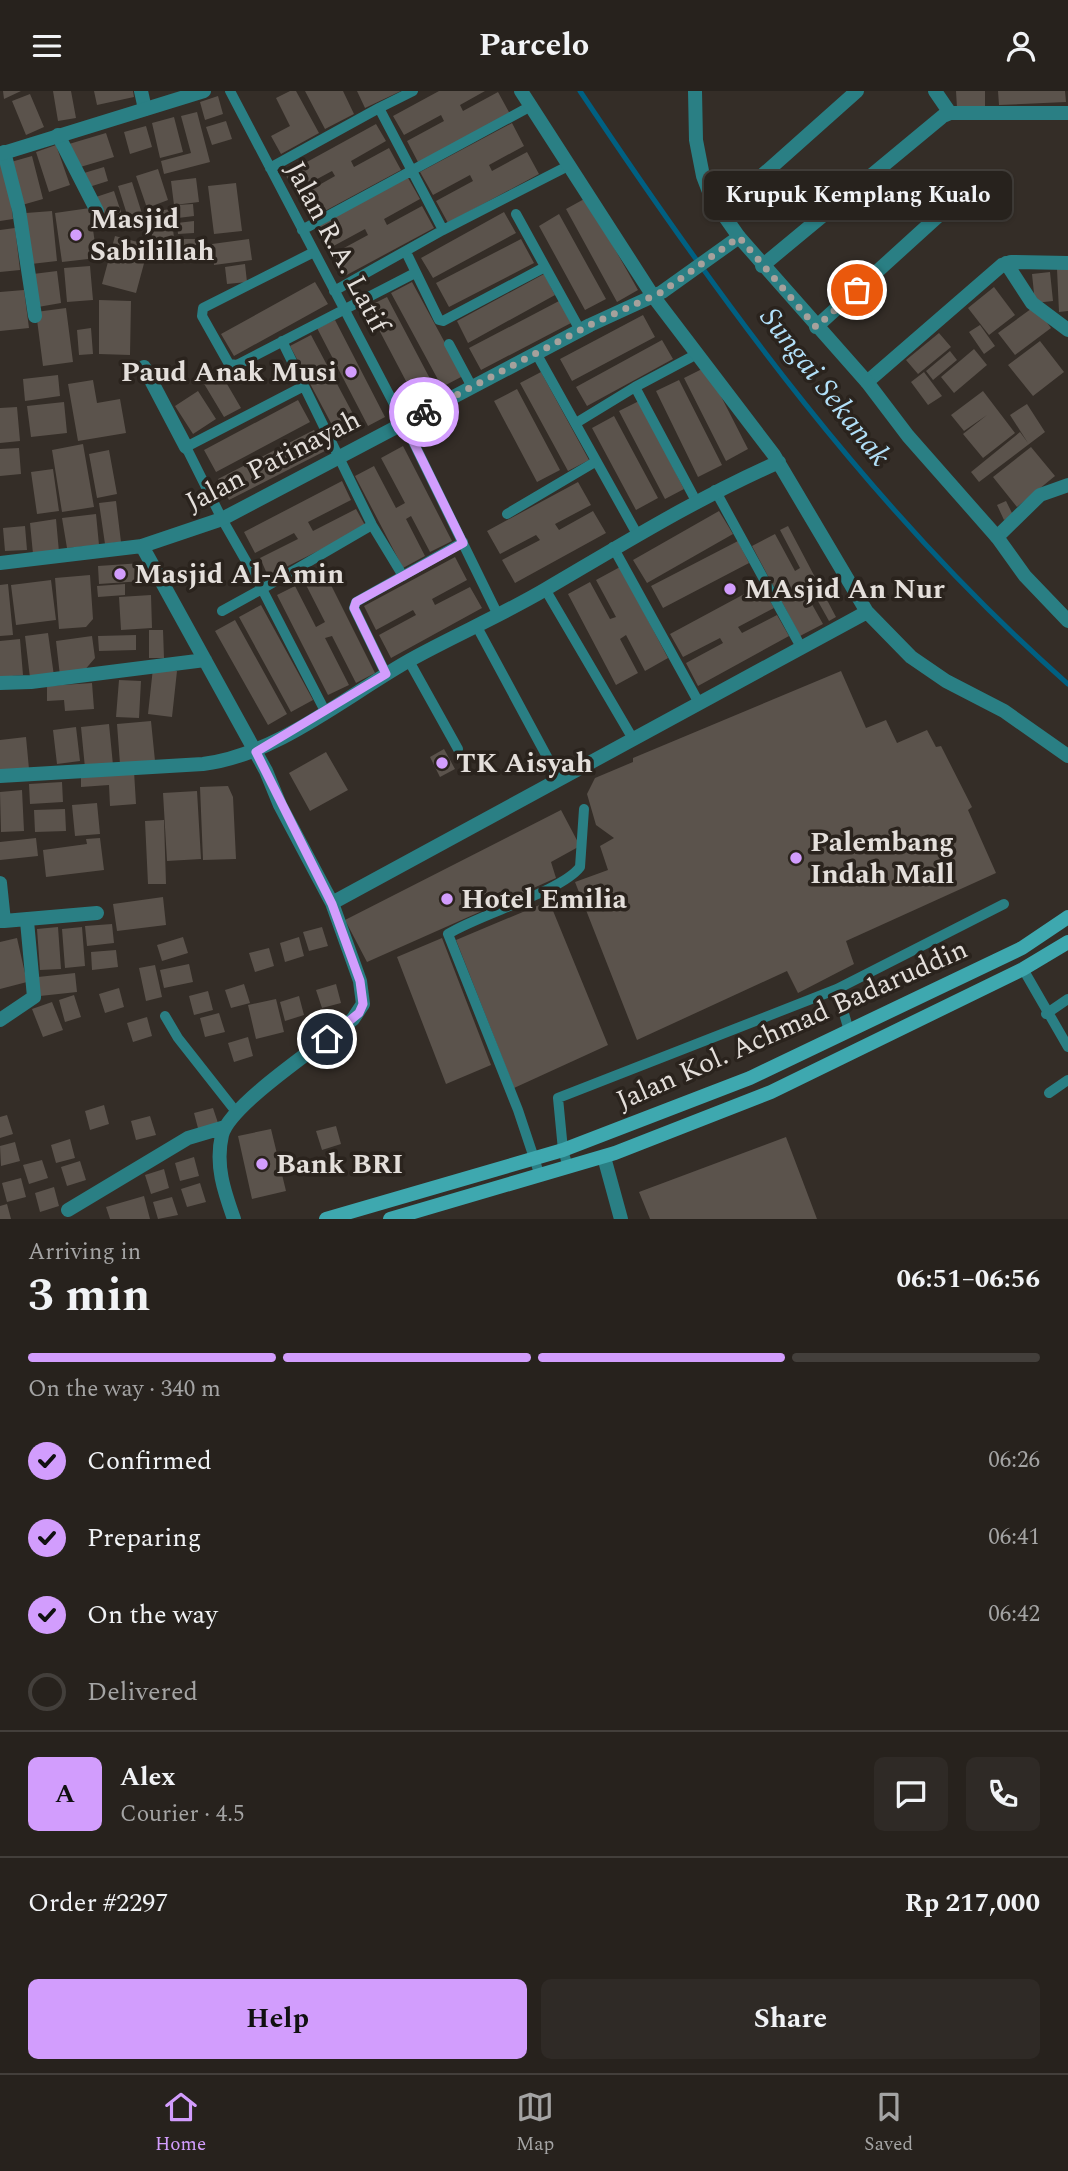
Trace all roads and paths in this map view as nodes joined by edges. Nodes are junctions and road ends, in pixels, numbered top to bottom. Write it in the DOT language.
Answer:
graph roads {
  1 [pos="141,91"];
  2 [pos="204,91"];
  3 [pos="230,91"];
  4 [pos="413,91"];
  5 [pos="522,91"];
  6 [pos="695,91"];
  7 [pos="857,91"];
  8 [pos="935,91"];
  9 [pos="531,106"];
  10 [pos="379,108"];
  11 [pos="145,109"];
  12 [pos="950,113"];
  13 [pos="1068,113"];
  14 [pos="58,135"];
  15 [pos="2,153"];
  16 [pos="568,166"];
  17 [pos="270,169"];
  18 [pos="412,171"];
  19 [pos="958,198"];
  20 [pos="97,211"];
  21 [pos="721,212"];
  22 [pos="516,214"];
  23 [pos="302,230"];
  24 [pos="443,230"];
  25 [pos="739,237"];
  26 [pos="314,252"];
  27 [pos="406,252"];
  28 [pos="1006,263"];
  29 [pos="1068,263"];
  30 [pos="762,266"];
  31 [pos="545,267"];
  32 [pos="415,273"];
  33 [pos="334,291"];
  34 [pos="658,294"];
  35 [pos="344,311"];
  36 [pos="35,316"];
  37 [pos="816,327"];
  38 [pos="580,330"];
  39 [pos="1068,330"];
  40 [pos="282,341"];
  41 [pos="449,344"];
  42 [pos="536,353"];
  43 [pos="696,354"];
  44 [pos="144,367"];
  45 [pos="867,381"];
  46 [pos="304,386"];
  47 [pos="472,387"];
  48 [pos="635,387"];
  49 [pos="404,423"];
  50 [pos="576,423"];
  51 [pos="186,447"];
  52 [pos="340,456"];
  53 [pos="595,462"];
  54 [pos="779,462"];
  55 [pos="1068,485"];
  56 [pos="715,490"];
  57 [pos="696,501"];
  58 [pos="506,514"];
  59 [pos="222,519"];
  60 [pos="372,526"];
  61 [pos="637,534"];
  62 [pos="997,537"];
  63 [pos="463,543"];
  64 [pos="142,547"];
  65 [pos="614,547"];
  66 [pos="0,563"];
  67 [pos="403,576"];
  68 [pos="262,589"];
  69 [pos="545,589"];
  70 [pos="222,611"];
  71 [pos="867,612"];
  72 [pos="498,615"];
  73 [pos="1068,621"];
  74 [pos="476,625"];
  75 [pos="801,647"];
  76 [pos="205,660"];
  77 [pos="408,661"];
  78 [pos="386,674"];
  79 [pos="0,683"];
  80 [pos="699,703"];
  81 [pos="325,711"];
  82 [pos="633,739"];
  83 [pos="458,749"];
  84 [pos="256,752"];
  85 [pos="1068,756"];
  86 [pos="0,775"];
  87 [pos="559,779"];
  88 [pos="584,809"];
  89 [pos="0,883"];
  90 [pos="332,904"];
  91 [pos="1004,904"];
  92 [pos="97,913"];
  93 [pos="1068,917"];
  94 [pos="2,921"];
  95 [pos="27,921"];
  96 [pos="1068,942"];
  97 [pos="1023,969"];
  98 [pos="837,989"];
  99 [pos="1068,999"];
  100 [pos="1046,1014"];
  101 [pos="165,1016"];
  102 [pos="0,1020"];
  103 [pos="849,1031"];
  104 [pos="1068,1047"];
  105 [pos="1068,1080"];
  106 [pos="1049,1093"];
  107 [pos="237,1113"];
  108 [pos="225,1127"];
  109 [pos="563,1150"];
  110 [pos="604,1157"];
  111 [pos="534,1159"];
  112 [pos="568,1167"];
  113 [pos="540,1175"];
  114 [pos="68,1210"];
  115 [pos="233,1219"];
  116 [pos="326,1219"];
  117 [pos="390,1219"];
  118 [pos="621,1219"];
  1 -- 11 [label="street"];
  2 -- 11 [label="street"];
  3 -- 17 [label="lane, Jalan R.A. Latif"];
  4 -- 10 [label="lane"];
  5 -- 9 [label="street"];
  6 -- 21 [label="street"];
  7 -- 21 [label="street"];
  8 -- 12 [label="street"];
  9 -- 16 [label="street"];
  9 -- 18 [label="lane"];
  10 -- 17 [label="lane"];
  10 -- 18 [label="lane"];
  11 -- 14 [label="street"];
  12 -- 13 [label="street"];
  12 -- 30 [label="street"];
  14 -- 15 [label="street"];
  14 -- 20 [label="street"];
  15 -- 36 [label="street"];
  16 -- 24 [label="lane"];
  16 -- 34 [label="street"];
  17 -- 23 [label="lane, Jalan R.A. Latif"];
  18 -- 23 [label="lane"];
  18 -- 24 [label="lane"];
  19 -- 37 [label="street"];
  21 -- 25 [label="street"];
  22 -- 31 [label="lane"];
  23 -- 26 [label="lane, Jalan R.A. Latif"];
  24 -- 27 [label="lane"];
  25 -- 30 [label="street"];
  25 -- 34 [label="street, Jalan Patinayah"];
  26 -- 33 [label="lane, Jalan R.A. Latif"];
  26 -- 40 [label="lane"];
  27 -- 32 [label="lane"];
  27 -- 33 [label="lane"];
  28 -- 29 [label="street"];
  28 -- 39 [label="street"];
  28 -- 45 [label="street"];
  30 -- 37 [label="street"];
  31 -- 32 [label="lane"];
  31 -- 38 [label="lane"];
  32 -- 35 [label="lane"];
  33 -- 35 [label="lane, Jalan R.A. Latif"];
  34 -- 38 [label="street, Jalan Patinayah"];
  34 -- 43 [label="street"];
  35 -- 40 [label="lane"];
  35 -- 49 [label="lane, Jalan R.A. Latif"];
  37 -- 45 [label="street"];
  38 -- 42 [label="street, Jalan Patinayah"];
  40 -- 46 [label="lane"];
  41 -- 47 [label="lane"];
  42 -- 47 [label="street, Jalan Patinayah"];
  42 -- 50 [label="lane"];
  43 -- 48 [label="lane"];
  43 -- 54 [label="street"];
  44 -- 51 [label="street"];
  45 -- 62 [label="street"];
  46 -- 51 [label="lane"];
  46 -- 52 [label="lane"];
  47 -- 49 [label="street, Jalan Patinayah"];
  48 -- 50 [label="lane"];
  48 -- 57 [label="lane"];
  49 -- 52 [label="street, Jalan Patinayah"];
  49 -- 63 [label="lane, Jalan R.A. Latif"];
  50 -- 53 [label="lane"];
  51 -- 59 [label="lane"];
  52 -- 59 [label="street, Jalan Patinayah"];
  52 -- 60 [label="lane"];
  53 -- 58 [label="lane"];
  53 -- 61 [label="lane"];
  54 -- 56 [label="street"];
  54 -- 71 [label="street"];
  55 -- 62 [label="street"];
  56 -- 57 [label="street"];
  56 -- 75 [label="lane"];
  57 -- 61 [label="street"];
  59 -- 64 [label="street, Jalan Patinayah"];
  59 -- 68 [label="lane"];
  60 -- 67 [label="lane"];
  60 -- 68 [label="lane"];
  61 -- 65 [label="street"];
  62 -- 73 [label="street"];
  63 -- 67 [label="lane"];
  63 -- 72 [label="lane, Jalan R.A. Latif"];
  64 -- 66 [label="street, Jalan Patinayah"];
  64 -- 76 [label="street"];
  65 -- 69 [label="street"];
  65 -- 80 [label="lane"];
  67 -- 78 [label="lane"];
  68 -- 70 [label="lane"];
  68 -- 81 [label="lane"];
  69 -- 72 [label="street"];
  69 -- 82 [label="lane"];
  71 -- 75 [label="street"];
  71 -- 85 [label="street"];
  72 -- 74 [label="street"];
  74 -- 77 [label="street"];
  74 -- 87 [label="lane"];
  75 -- 80 [label="street"];
  76 -- 79 [label="street"];
  76 -- 84 [label="street"];
  77 -- 78 [label="street"];
  77 -- 83 [label="lane"];
  78 -- 81 [label="street"];
  80 -- 82 [label="street"];
  81 -- 84 [label="street"];
  82 -- 87 [label="street"];
  84 -- 86 [label="street"];
  84 -- 90 [label="street"];
  87 -- 90 [label="street"];
  88 -- 111 [label="lane"];
  89 -- 94 [label="street"];
  90 -- 107 [label="street"];
  91 -- 98 [label="lane"];
  92 -- 95 [label="street"];
  93 -- 103 [label="main road, Jalan Kol. Achmad Badaruddin"];
  94 -- 95 [label="street"];
  95 -- 102 [label="street"];
  96 -- 97 [label="main road, Jalan Kol. Achmad Badaruddin"];
  97 -- 100 [label="lane"];
  97 -- 110 [label="main road, Jalan Kol. Achmad Badaruddin"];
  98 -- 103 [label="lane"];
  98 -- 109 [label="lane"];
  99 -- 100 [label="lane"];
  100 -- 104 [label="lane"];
  101 -- 107 [label="lane"];
  103 -- 109 [label="main road, Jalan Kol. Achmad Badaruddin"];
  105 -- 106 [label="lane"];
  107 -- 108 [label="street"];
  108 -- 114 [label="street"];
  108 -- 115 [label="street"];
  109 -- 111 [label="main road, Jalan Kol. Achmad Badaruddin"];
  109 -- 112 [label="lane"];
  110 -- 112 [label="main road, Jalan Kol. Achmad Badaruddin"];
  110 -- 118 [label="street"];
  111 -- 113 [label="lane"];
  111 -- 116 [label="main road, Jalan Kol. Achmad Badaruddin"];
  112 -- 113 [label="main road, Jalan Kol. Achmad Badaruddin"];
  113 -- 117 [label="main road, Jalan Kol. Achmad Badaruddin"];
}
